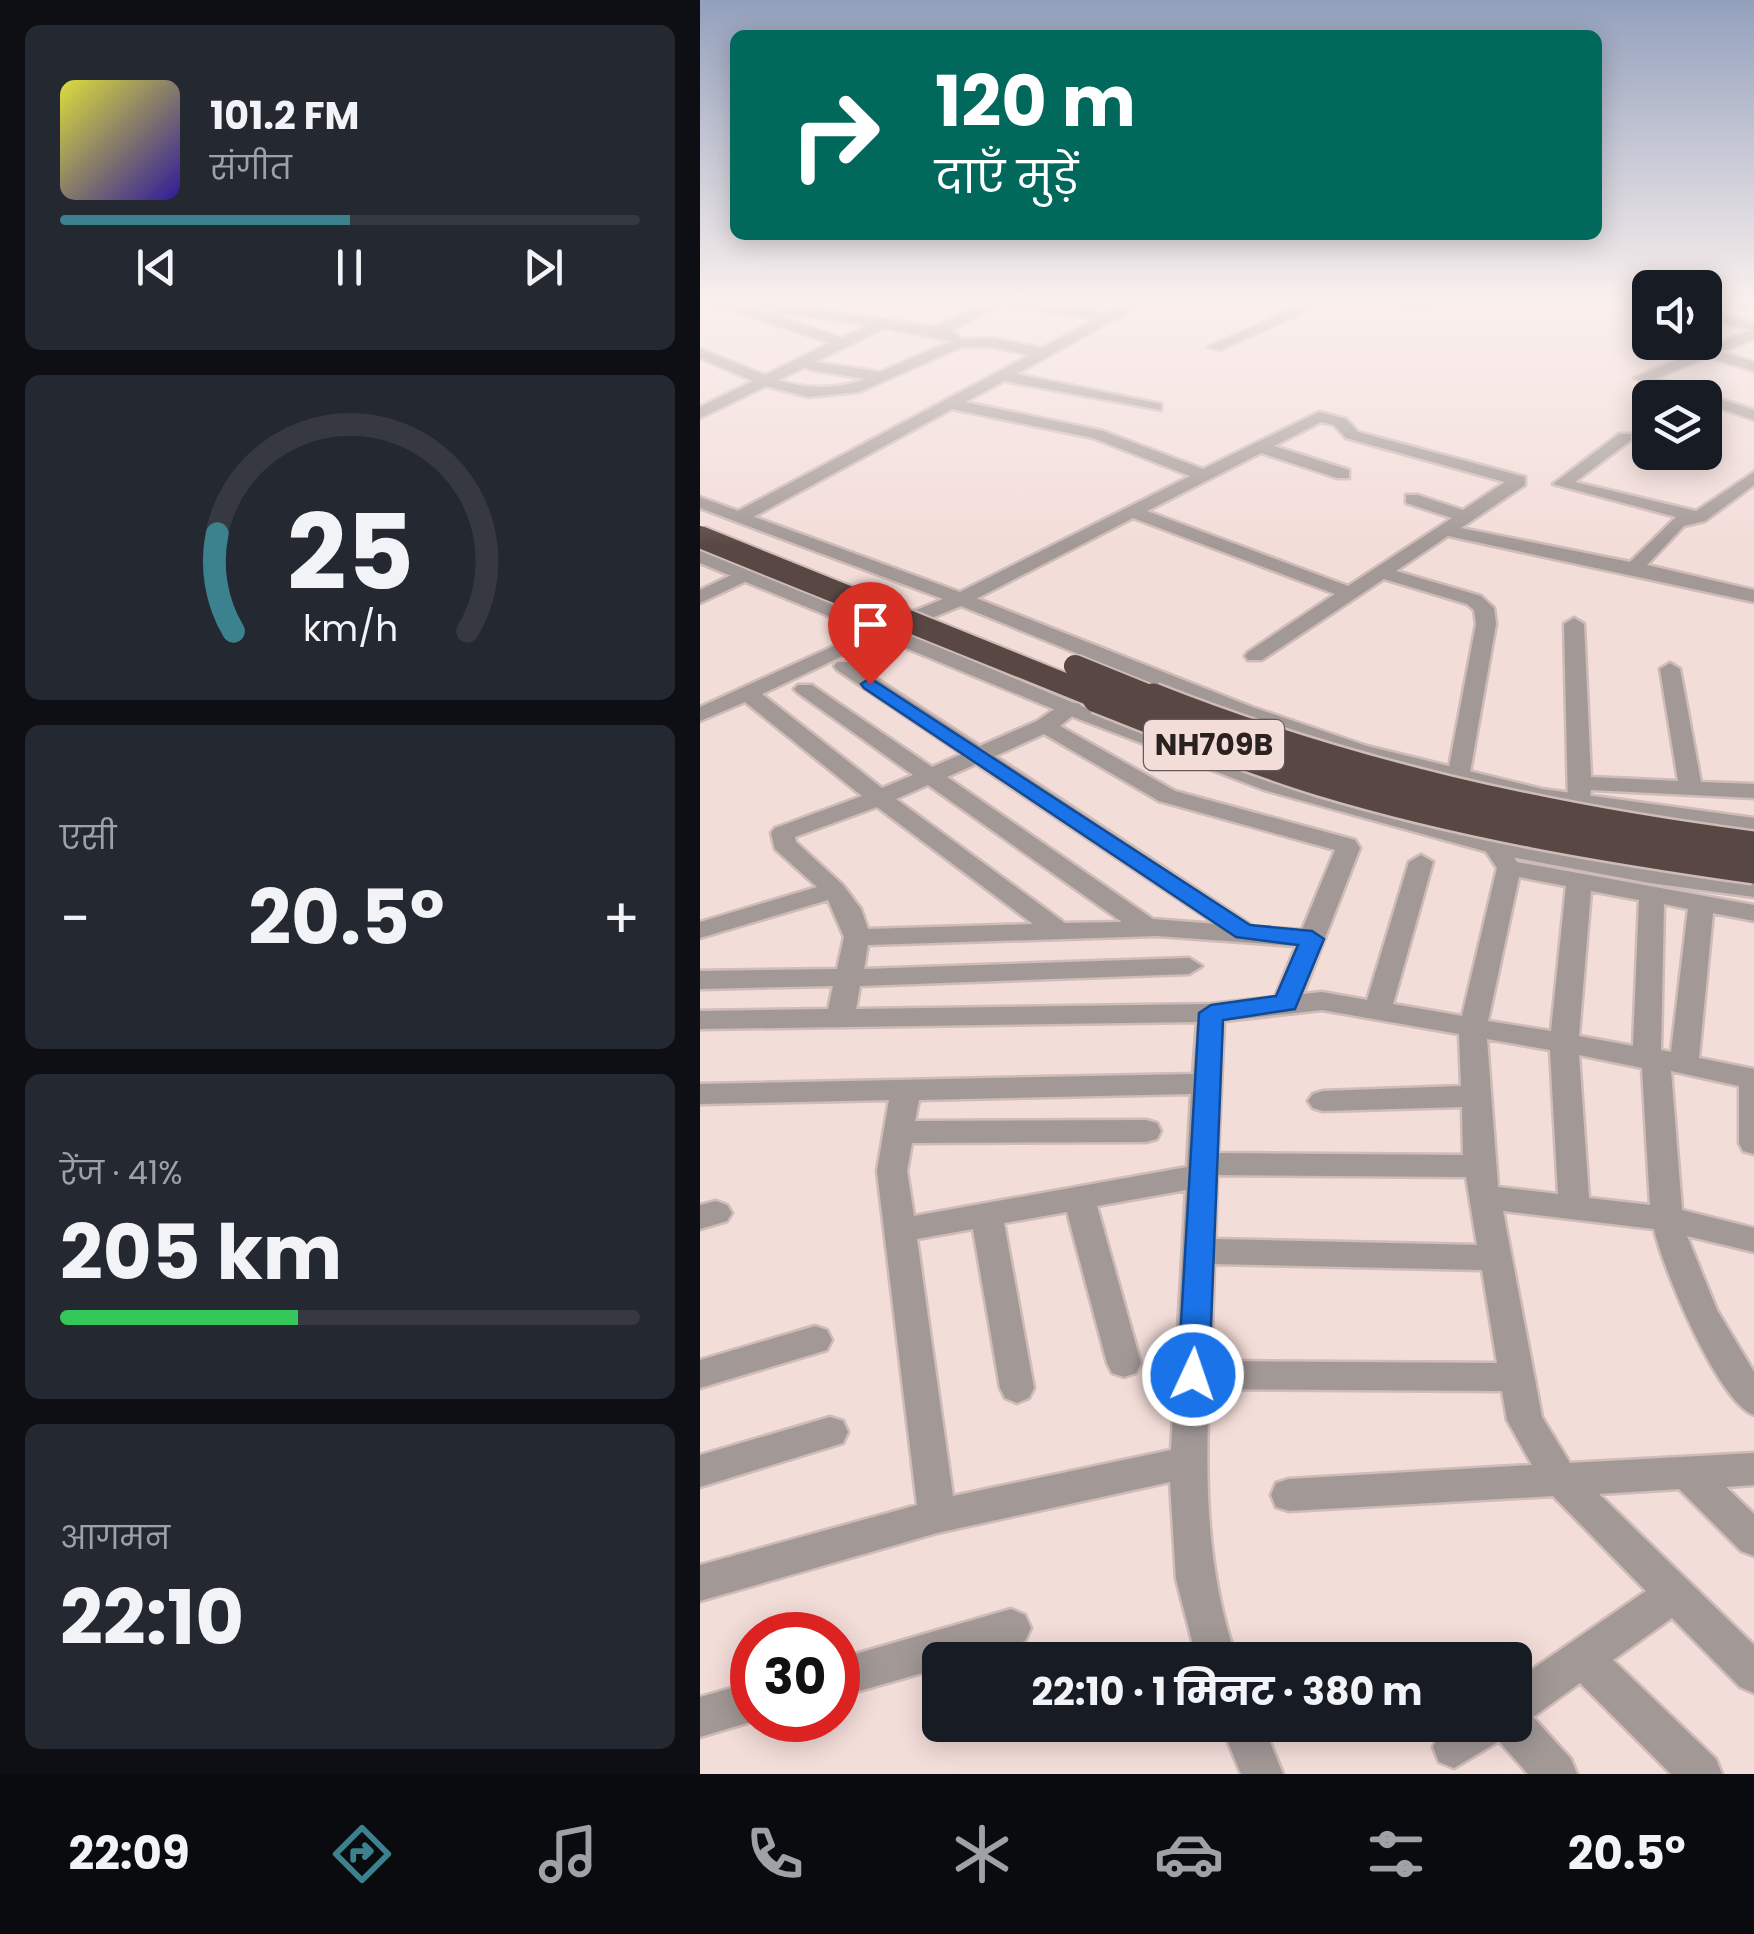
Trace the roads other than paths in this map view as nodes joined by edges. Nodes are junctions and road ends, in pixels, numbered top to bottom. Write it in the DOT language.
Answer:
graph roads {
  1 [pos="772,381"];
  2 [pos="880,381"];
  3 [pos="993,381"];
  4 [pos="1025,381"];
  5 [pos="951,404"];
  6 [pos="1722,404"];
  7 [pos="1154,408"];
  8 [pos="700,413"];
  9 [pos="1754,414"];
  10 [pos="1625,437"];
  11 [pos="1259,447"];
  12 [pos="1343,474"];
  13 [pos="1204,475"];
  14 [pos="1754,477"];
  15 [pos="1412,499"];
  16 [pos="700,502"];
  17 [pos="1132,512"];
  18 [pos="1464,516"];
  19 [pos="740,517"];
  20 [pos="1700,517"];
  21 [pos="700,518"];
  22 [pos="1445,530"];
  23 [pos="700,536"];
  24 [pos="700,556"];
  25 [pos="1634,568"];
  26 [pos="1381,572"];
  27 [pos="744,575"];
  28 [pos="1349,594"];
  29 [pos="1754,596"];
  30 [pos="700,597"];
  31 [pos="960,600"];
  32 [pos="1574,624"];
  33 [pos="882,630"];
  34 [pos="1254,656"];
  35 [pos="844,666"];
  36 [pos="1670,669"];
  37 [pos="804,689"];
  38 [pos="747,693"];
  39 [pos="1071,708"];
  40 [pos="700,714"];
  41 [pos="1045,726"];
  42 [pos="979,754"];
  43 [pos="930,776"];
  44 [pos="1458,778"];
  45 [pos="1691,791"];
  46 [pos="1580,792"];
  47 [pos="1754,792"];
  48 [pos="881,798"];
  49 [pos="1754,825"];
  50 [pos="1754,846"];
  51 [pos="1502,858"];
  52 [pos="1421,862"];
  53 [pos="1754,869"];
  54 [pos="1579,881"];
  55 [pos="1754,889"];
  56 [pos="834,890"];
  57 [pos="1652,894"];
  58 [pos="1700,903"];
  59 [pos="1754,913"];
  60 [pos="1158,929"];
  61 [pos="700,930"];
  62 [pos="1057,930"];
  63 [pos="1244,932"];
  64 [pos="858,937"];
  65 [pos="1312,939"];
  66 [pos="1189,966"];
  67 [pos="849,977"];
  68 [pos="700,980"];
  69 [pos="1286,1003"];
  70 [pos="1378,1011"];
  71 [pos="1211,1013"];
  72 [pos="840,1018"];
  73 [pos="700,1020"];
  74 [pos="1473,1028"];
  75 [pos="1564,1044"];
  76 [pos="1662,1062"];
  77 [pos="1753,1080"];
  78 [pos="1206,1084"];
  79 [pos="906,1088"];
  80 [pos="700,1094"];
  81 [pos="1476,1096"];
  82 [pos="1323,1102"];
  83 [pos="1146,1131"];
  84 [pos="898,1132"];
  85 [pos="1754,1143"];
  86 [pos="1202,1170"];
  87 [pos="1482,1181"];
  88 [pos="1079,1199"];
  89 [pos="1574,1208"];
  90 [pos="987,1216"];
  91 [pos="1668,1219"];
  92 [pos="900,1230"];
  93 [pos="1754,1240"];
  94 [pos="1199,1251"];
  95 [pos="1496,1258"];
  96 [pos="814,1340"];
  97 [pos="1124,1363"];
  98 [pos="700,1374"];
  99 [pos="1193,1375"];
  100 [pos="1517,1377"];
  101 [pos="1017,1388"];
  102 [pos="1754,1400"];
  103 [pos="830,1432"];
  104 [pos="1186,1463"];
  105 [pos="700,1470"];
  106 [pos="1754,1470"];
  107 [pos="1686,1472"];
  108 [pos="1558,1478"];
  109 [pos="1289,1496"];
  110 [pos="937,1516"];
  111 [pos="1754,1539"];
  112 [pos="700,1583"];
  113 [pos="1674,1593"];
  114 [pos="1011,1628"];
  115 [pos="1209,1642"];
  116 [pos="1582,1658"];
  117 [pos="860,1672"];
  118 [pos="1754,1672"];
  119 [pos="1532,1693"];
  120 [pos="730,1708"];
  121 [pos="700,1717"];
  122 [pos="1249,1742"];
  123 [pos="1527,1742"];
  124 [pos="1262,1774"];
  125 [pos="1556,1774"];
  126 [pos="1701,1774"];
  1 -- 2 [label="street"];
  1 -- 8 [label="street"];
  3 -- 5 [label="street"];
  4 -- 7 [label="street"];
  5 -- 13 [label="street"];
  5 -- 19 [label="street"];
  6 -- 9 [label="street"];
  10 -- 20 [label="street"];
  11 -- 12 [label="street"];
  11 -- 13 [label="street"];
  11 -- 18 [label="street"];
  13 -- 17 [label="street"];
  14 -- 20 [label="street"];
  15 -- 18 [label="street"];
  16 -- 19 [label="street"];
  17 -- 28 [label="street"];
  17 -- 31 [label="street"];
  18 -- 22 [label="street"];
  19 -- 31 [label="street"];
  20 -- 25 [label="street"];
  21 -- 50 [label="highway, NH709B, bridge"];
  22 -- 25 [label="street"];
  22 -- 26 [label="street"];
  23 -- 53 [label="highway, NH709B, bridge"];
  24 -- 27 [label="street"];
  25 -- 29 [label="street"];
  26 -- 28 [label="street"];
  26 -- 44 [label="street"];
  27 -- 30 [label="street"];
  27 -- 33 [label="street"];
  28 -- 34 [label="street"];
  31 -- 33 [label="street"];
  31 -- 44 [label="street"];
  32 -- 46 [label="street"];
  33 -- 38 [label="street"];
  33 -- 39 [label="street"];
  35 -- 42 [label="street"];
  36 -- 45 [label="street"];
  37 -- 43 [label="street"];
  38 -- 40 [label="street"];
  38 -- 48 [label="street"];
  39 -- 41 [label="street"];
  39 -- 51 [label="street"];
  41 -- 42 [label="street"];
  41 -- 65 [label="street"];
  42 -- 43 [label="street"];
  42 -- 63 [label="street"];
  43 -- 48 [label="street"];
  43 -- 60 [label="street"];
  44 -- 46 [label="street"];
  45 -- 46 [label="street"];
  45 -- 47 [label="street"];
  46 -- 49 [label="street"];
  48 -- 56 [label="street"];
  48 -- 62 [label="street"];
  51 -- 54 [label="street"];
  51 -- 55 [label="street"];
  51 -- 74 [label="street"];
  52 -- 70 [label="street"];
  54 -- 57 [label="street"];
  54 -- 75 [label="street"];
  56 -- 61 [label="street"];
  56 -- 64 [label="street"];
  57 -- 58 [label="street"];
  57 -- 76 [label="street"];
  58 -- 59 [label="street"];
  58 -- 76 [label="street"];
  60 -- 62 [label="street"];
  60 -- 63 [label="street"];
  62 -- 64 [label="street"];
  63 -- 65 [label="street"];
  64 -- 67 [label="street"];
  65 -- 69 [label="street"];
  66 -- 67 [label="street"];
  67 -- 68 [label="street"];
  67 -- 72 [label="street"];
  69 -- 70 [label="street"];
  69 -- 71 [label="street"];
  70 -- 74 [label="street"];
  71 -- 72 [label="street"];
  71 -- 78 [label="street"];
  72 -- 73 [label="street"];
  74 -- 75 [label="street"];
  74 -- 81 [label="street"];
  75 -- 76 [label="street"];
  75 -- 89 [label="street"];
  76 -- 77 [label="street"];
  76 -- 91 [label="street"];
  77 -- 85 [label="street"];
  78 -- 79 [label="street"];
  78 -- 86 [label="street"];
  79 -- 80 [label="street"];
  79 -- 84 [label="street"];
  81 -- 82 [label="street"];
  81 -- 87 [label="street"];
  83 -- 84 [label="street"];
  84 -- 92 [label="street"];
  86 -- 87 [label="street"];
  86 -- 88 [label="street"];
  86 -- 94 [label="street"];
  87 -- 89 [label="street"];
  87 -- 95 [label="street"];
  88 -- 90 [label="street"];
  88 -- 97 [label="street"];
  89 -- 91 [label="street"];
  90 -- 92 [label="street"];
  90 -- 101 [label="street"];
  91 -- 93 [label="street"];
  91 -- 102 [label="street"];
  92 -- 110 [label="street"];
  94 -- 95 [label="street"];
  94 -- 99 [label="street"];
  95 -- 100 [label="street"];
  96 -- 98 [label="street"];
  99 -- 100 [label="street"];
  99 -- 104 [label="street"];
  100 -- 108 [label="street"];
  103 -- 105 [label="street"];
  104 -- 110 [label="street"];
  104 -- 115 [label="street"];
  106 -- 107 [label="street"];
  107 -- 108 [label="street"];
  107 -- 111 [label="street"];
  108 -- 109 [label="street"];
  108 -- 113 [label="street"];
  110 -- 112 [label="street"];
  113 -- 116 [label="street"];
  113 -- 118 [label="street"];
  114 -- 117 [label="street"];
  116 -- 119 [label="street"];
  116 -- 126 [label="street"];
  120 -- 121 [label="street"];
  122 -- 124 [label="street"];
  123 -- 125 [label="street"];
}
